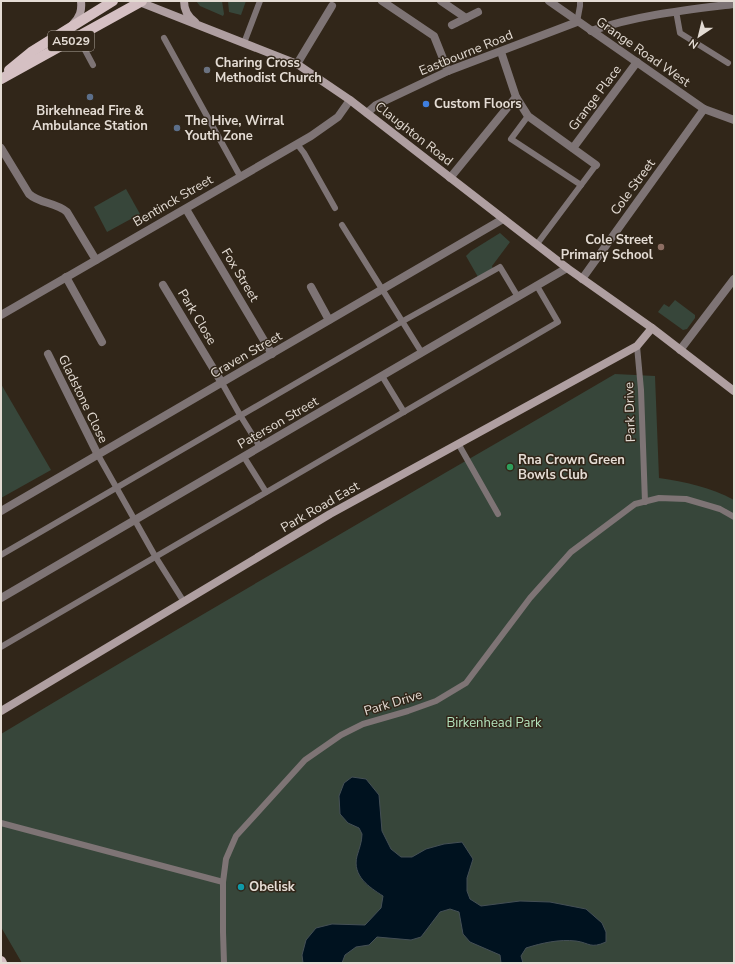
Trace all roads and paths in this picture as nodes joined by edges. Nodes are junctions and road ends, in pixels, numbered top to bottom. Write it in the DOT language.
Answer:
graph roads {
  1 [pos="81,1"];
  2 [pos="113,1"];
  3 [pos="140,1"];
  4 [pos="184,1"];
  5 [pos="260,1"];
  6 [pos="382,1"];
  7 [pos="441,1"];
  8 [pos="549,1"];
  9 [pos="580,1"];
  10 [pos="729,3"];
  11 [pos="332,6"];
  12 [pos="676,11"];
  13 [pos="478,12"];
  14 [pos="466,18"];
  15 [pos="577,22"];
  16 [pos="198,25"];
  17 [pos="452,25"];
  18 [pos="69,29"];
  19 [pos="591,31"];
  20 [pos="78,37"];
  21 [pos="164,38"];
  22 [pos="244,43"];
  23 [pos="501,52"];
  24 [pos="638,62"];
  25 [pos="728,62"];
  26 [pos="297,64"];
  27 [pos="93,65"];
  28 [pos="448,72"];
  29 [pos="1,76"];
  30 [pos="1,79"];
  31 [pos="516,96"];
  32 [pos="350,100"];
  33 [pos="704,109"];
  34 [pos="367,113"];
  35 [pos="528,116"];
  36 [pos="734,120"];
  37 [pos="297,144"];
  38 [pos="1,148"];
  39 [pos="573,148"];
  40 [pos="596,165"];
  41 [pos="240,176"];
  42 [pos="450,178"];
  43 [pos="581,185"];
  44 [pos="335,208"];
  45 [pos="186,209"];
  46 [pos="503,219"];
  47 [pos="342,225"];
  48 [pos="537,244"];
  49 [pos="96,260"];
  50 [pos="567,268"];
  51 [pos="66,276"];
  52 [pos="582,279"];
  53 [pos="734,279"];
  54 [pos="163,285"];
  55 [pos="536,286"];
  56 [pos="311,287"];
  57 [pos="382,289"];
  58 [pos="518,297"];
  59 [pos="1,315"];
  60 [pos="329,320"];
  61 [pos="403,321"];
  62 [pos="652,328"];
  63 [pos="102,342"];
  64 [pos="637,346"];
  65 [pos="680,350"];
  66 [pos="422,353"];
  67 [pos="48,354"];
  68 [pos="272,354"];
  69 [pos="382,376"];
  70 [pos="222,383"];
  71 [pos="734,391"];
  72 [pos="404,412"];
  73 [pos="240,415"];
  74 [pos="459,444"];
  75 [pos="260,447"];
  76 [pos="98,455"];
  77 [pos="244,457"];
  78 [pos="116,488"];
  79 [pos="266,492"];
  80 [pos="645,502"];
  81 [pos="2,509"];
  82 [pos="498,514"];
  83 [pos="734,517"];
  84 [pos="134,519"];
  85 [pos="1,555"];
  86 [pos="155,556"];
  87 [pos="1,598"];
  88 [pos="184,602"];
  89 [pos="1,647"];
  90 [pos="1,711"];
  91 [pos="1,823"];
  92 [pos="223,882"];
  93 [pos="224,963"];
  1 -- 18 [label="street"];
  2 -- 18 [label="main road, A5029"];
  3 -- 16 [label="street, Claughton Road"];
  3 -- 20 [label="main road, A5029"];
  4 -- 16 [label="street"];
  5 -- 22 [label="lane"];
  6 -- 28 [label="street"];
  7 -- 14 [label="street"];
  8 -- 15 [label="street, Grange Road West"];
  9 -- 15 [label="lane"];
  10 -- 12 [label="street"];
  11 -- 26 [label="street"];
  12 -- 19 [label="street"];
  12 -- 25 [label="lane"];
  13 -- 14 [label="street"];
  14 -- 17 [label="street"];
  15 -- 19 [label="street, Grange Road West"];
  15 -- 23 [label="street, Eastbourne Road"];
  16 -- 22 [label="street, Claughton Road"];
  18 -- 20 [label="lane"];
  18 -- 29 [label="main road, A5029"];
  19 -- 24 [label="street, Grange Road West"];
  20 -- 27 [label="lane"];
  20 -- 30 [label="main road, A5029"];
  21 -- 41 [label="lane"];
  22 -- 26 [label="street, Claughton Road"];
  23 -- 28 [label="street, Eastbourne Road"];
  23 -- 31 [label="street"];
  24 -- 33 [label="street, Grange Road West"];
  24 -- 39 [label="street, Grange Place"];
  26 -- 32 [label="street, Claughton Road"];
  28 -- 34 [label="street, Eastbourne Road"];
  31 -- 35 [label="street"];
  31 -- 42 [label="street"];
  32 -- 34 [label="street, Claughton Road"];
  32 -- 37 [label="street, Bentinck Street"];
  33 -- 36 [label="street, Grange Road West"];
  33 -- 52 [label="street, Cole Street"];
  34 -- 42 [label="street, Claughton Road"];
  35 -- 39 [label="street"];
  35 -- 43 [label="lane"];
  37 -- 41 [label="street, Bentinck Street"];
  37 -- 44 [label="lane"];
  38 -- 49 [label="street"];
  39 -- 40 [label="street"];
  40 -- 43 [label="lane"];
  41 -- 45 [label="street, Bentinck Street"];
  42 -- 46 [label="street, Claughton Road"];
  43 -- 48 [label="lane"];
  45 -- 49 [label="street, Bentinck Street"];
  45 -- 68 [label="street, Fox Street"];
  46 -- 48 [label="street, Claughton Road"];
  46 -- 57 [label="street, Craven Street"];
  47 -- 57 [label="lane"];
  48 -- 50 [label="street, Claughton Road"];
  49 -- 51 [label="street, Bentinck Street"];
  50 -- 52 [label="street, Claughton Road"];
  50 -- 55 [label="street, Paterson Street"];
  51 -- 59 [label="street, Bentinck Street"];
  51 -- 63 [label="street"];
  52 -- 62 [label="street, Claughton Road"];
  53 -- 65 [label="street"];
  54 -- 70 [label="street, Park Close"];
  55 -- 58 [label="street, Paterson Street"];
  55 -- 72 [label="lane"];
  56 -- 60 [label="street"];
  57 -- 60 [label="street, Craven Street"];
  57 -- 61 [label="lane"];
  58 -- 61 [label="lane"];
  58 -- 66 [label="street, Paterson Street"];
  60 -- 68 [label="street, Craven Street"];
  61 -- 66 [label="lane"];
  61 -- 73 [label="lane"];
  62 -- 64 [label="street, Park Road East"];
  62 -- 65 [label="street, Claughton Road"];
  64 -- 74 [label="street, Park Road East"];
  64 -- 80 [label="lane, Park Drive"];
  65 -- 71 [label="street, Claughton Road"];
  66 -- 69 [label="street, Paterson Street"];
  67 -- 76 [label="street, Gladstone Close"];
  68 -- 70 [label="street, Craven Street"];
  69 -- 72 [label="lane"];
  69 -- 75 [label="street, Paterson Street"];
  70 -- 73 [label="lane"];
  70 -- 76 [label="street, Craven Street"];
  72 -- 79 [label="lane"];
  73 -- 75 [label="lane"];
  73 -- 78 [label="lane"];
  74 -- 82 [label="lane"];
  74 -- 88 [label="street, Park Road East"];
  75 -- 77 [label="street, Paterson Street"];
  76 -- 78 [label="lane"];
  76 -- 81 [label="street, Craven Street"];
  77 -- 79 [label="lane"];
  77 -- 84 [label="street, Paterson Street"];
  78 -- 84 [label="lane"];
  78 -- 85 [label="lane"];
  79 -- 86 [label="lane"];
  80 -- 83 [label="lane, Park Drive"];
  80 -- 92 [label="lane, Park Drive"];
  84 -- 86 [label="lane"];
  84 -- 87 [label="street, Paterson Street"];
  86 -- 88 [label="lane"];
  86 -- 89 [label="lane"];
  88 -- 90 [label="street, Park Road East"];
  91 -- 92 [label="lane"];
  92 -- 93 [label="lane, Park Drive"];
}
